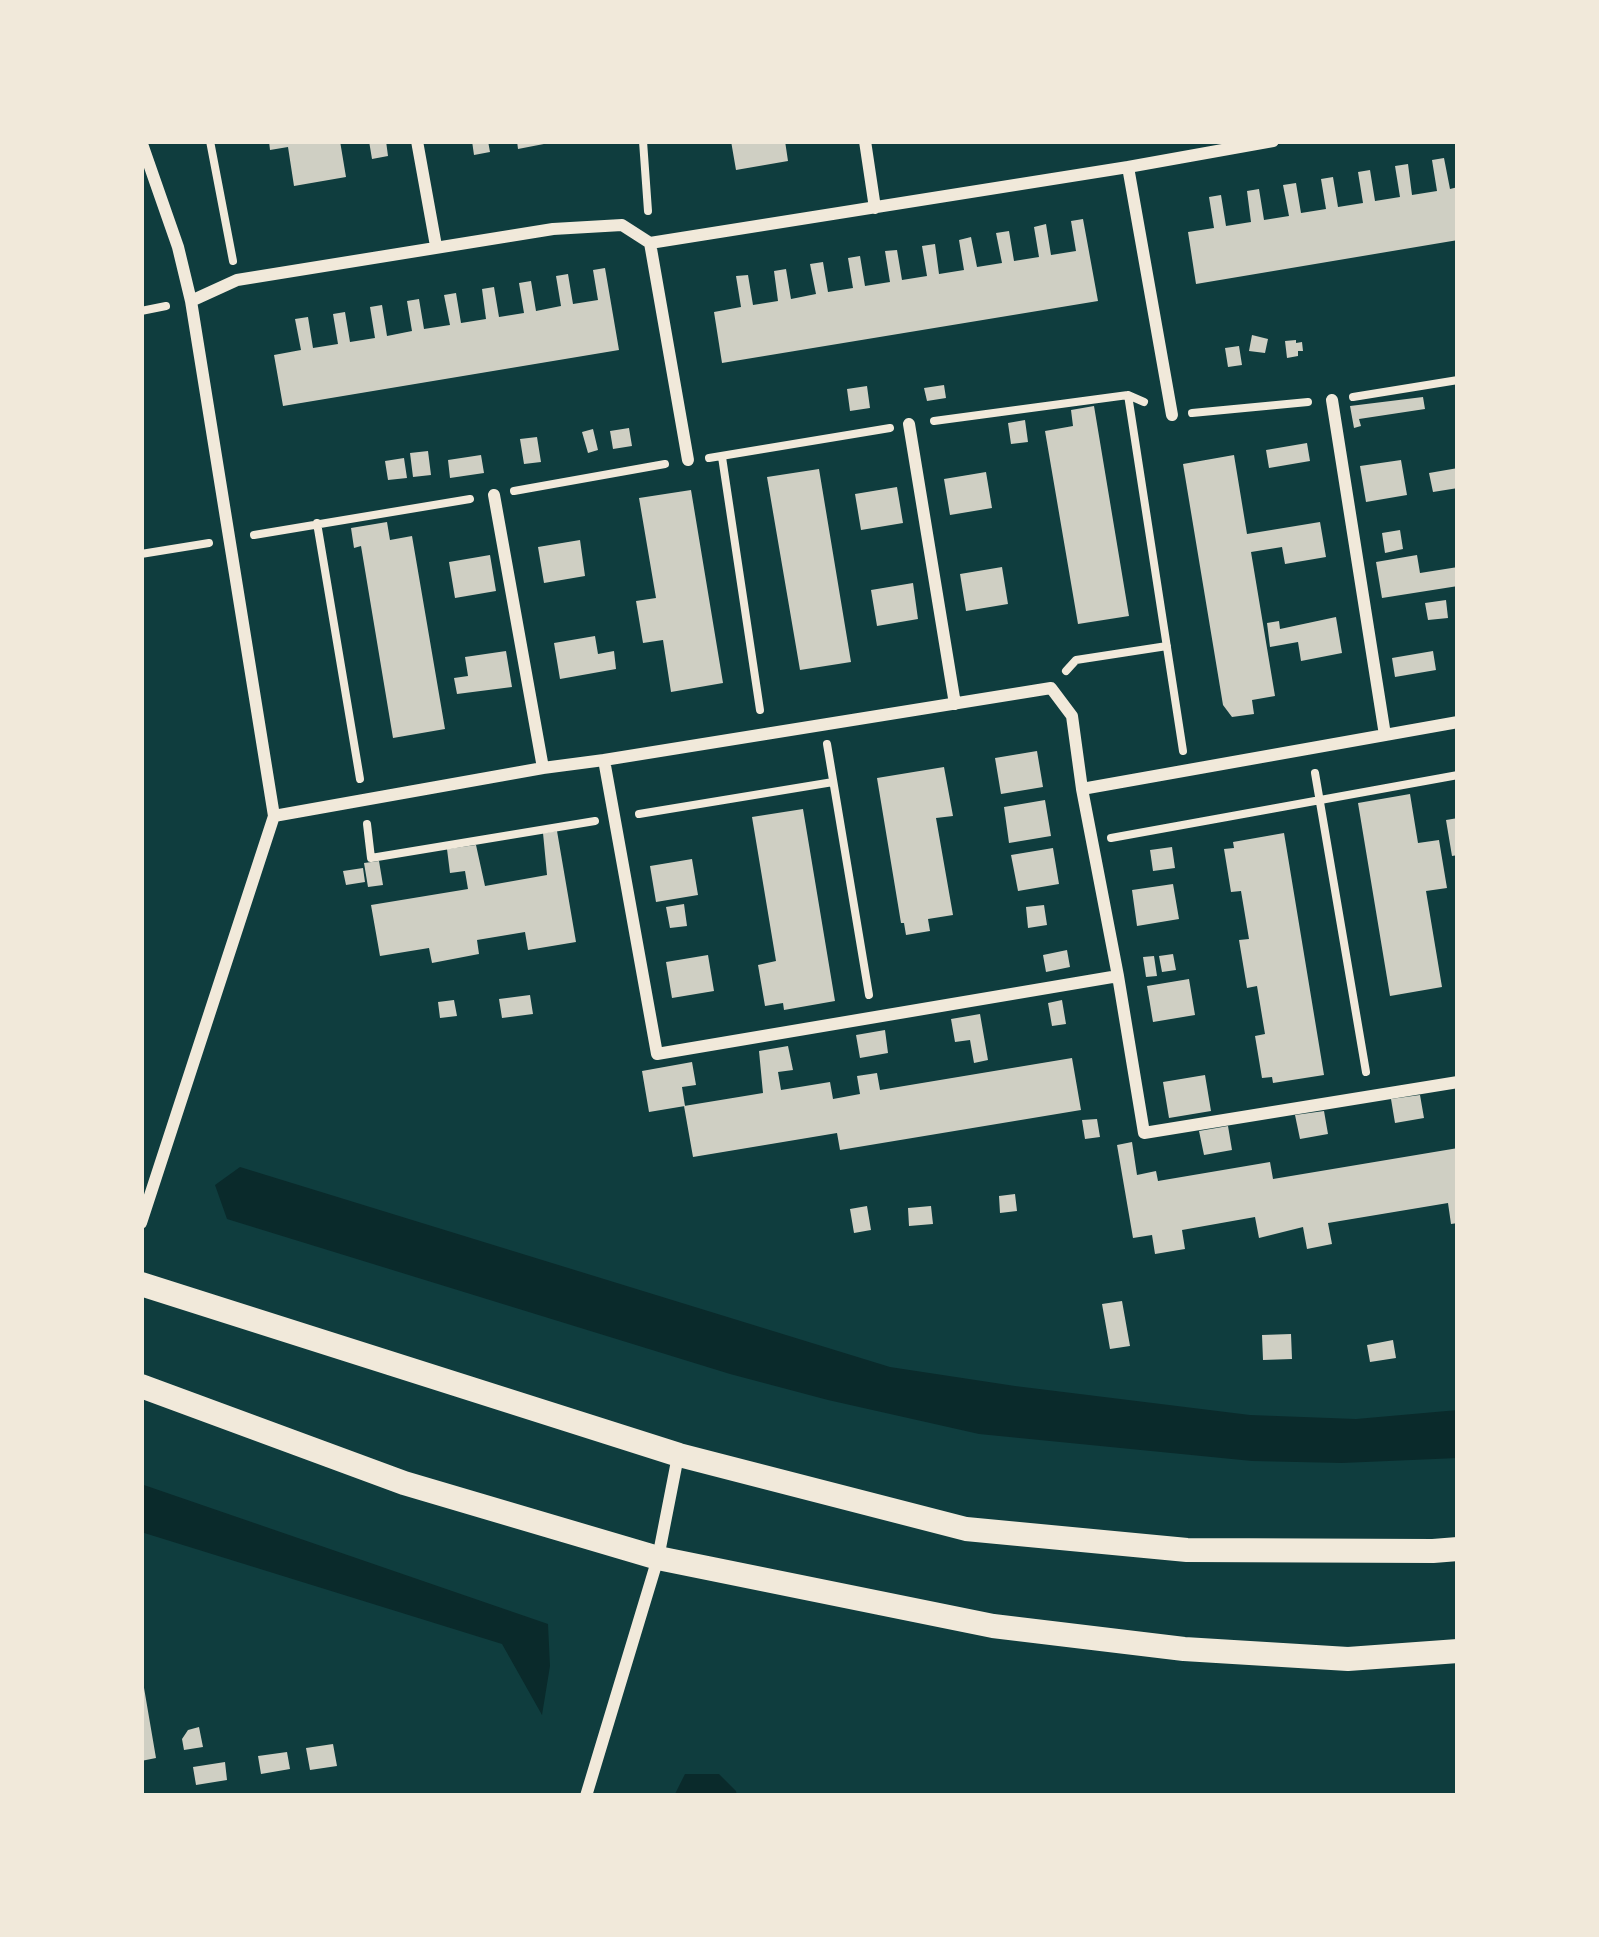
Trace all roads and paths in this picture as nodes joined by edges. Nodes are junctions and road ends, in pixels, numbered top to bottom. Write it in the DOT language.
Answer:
graph roads {
  1 [pos="141,141"];
  2 [pos="210,141"];
  3 [pos="417,141"];
  4 [pos="643,141"];
  5 [pos="865,141"];
  6 [pos="1273,141"];
  7 [pos="1128,167"];
  8 [pos="875,208"];
  9 [pos="650,243"];
  10 [pos="436,246"];
  11 [pos="237,280"];
  12 [pos="191,301"];
  13 [pos="1458,380"];
  14 [pos="1128,395"];
  15 [pos="1332,400"];
  16 [pos="1172,415"];
  17 [pos="909,424"];
  18 [pos="722,457"];
  19 [pos="688,460"];
  20 [pos="494,495"];
  21 [pos="229,540"];
  22 [pos="141,554"];
  23 [pos="1167,646"];
  24 [pos="1051,688"];
  25 [pos="955,704"];
  26 [pos="1458,722"];
  27 [pos="823,725"];
  28 [pos="764,734"];
  29 [pos="1385,735"];
  30 [pos="1311,748"];
  31 [pos="604,760"];
  32 [pos="543,768"];
  33 [pos="1186,770"];
  34 [pos="1458,775"];
  35 [pos="1082,789"];
  36 [pos="1320,799"];
  37 [pos="274,816"];
  38 [pos="1092,841"];
  39 [pos="1118,976"];
  40 [pos="873,1018"];
  41 [pos="1458,1082"];
  42 [pos="1370,1097"];
  43 [pos="141,1223"];
  44 [pos="141,1284"];
  45 [pos="141,1386"];
  46 [pos="679,1455"];
  47 [pos="1458,1549"];
  48 [pos="658,1558"];
  49 [pos="1458,1651"];
  50 [pos="586,1796"];
  1 -- 12 [label="street"];
  2 -- 11 [label="path"];
  3 -- 10 [label="street"];
  4 -- 9 [label="path"];
  5 -- 8 [label="street"];
  6 -- 7 [label="street"];
  7 -- 8 [label="street"];
  7 -- 16 [label="street"];
  8 -- 9 [label="street"];
  9 -- 10 [label="street"];
  9 -- 19 [label="street"];
  10 -- 11 [label="street"];
  11 -- 12 [label="street"];
  12 -- 21 [label="street"];
  13 -- 15 [label="path"];
  14 -- 16 [label="path"];
  14 -- 17 [label="path"];
  14 -- 23 [label="path"];
  15 -- 16 [label="path"];
  15 -- 29 [label="street"];
  17 -- 18 [label="path"];
  17 -- 25 [label="street"];
  18 -- 19 [label="path"];
  18 -- 28 [label="path"];
  19 -- 20 [label="path"];
  20 -- 21 [label="path"];
  20 -- 32 [label="street"];
  21 -- 22 [label="path"];
  21 -- 37 [label="street"];
  23 -- 24 [label="path"];
  23 -- 33 [label="path"];
  24 -- 25 [label="street"];
  24 -- 35 [label="street"];
  25 -- 27 [label="street"];
  26 -- 29 [label="street"];
  27 -- 28 [label="street"];
  27 -- 40 [label="path"];
  28 -- 31 [label="street"];
  29 -- 30 [label="street"];
  30 -- 33 [label="street"];
  30 -- 36 [label="path"];
  31 -- 32 [label="street"];
  31 -- 40 [label="street"];
  32 -- 37 [label="street"];
  33 -- 35 [label="street"];
  34 -- 36 [label="path"];
  35 -- 38 [label="street"];
  36 -- 38 [label="path"];
  36 -- 42 [label="path"];
  37 -- 43 [label="street"];
  38 -- 39 [label="street"];
  39 -- 40 [label="street"];
  39 -- 42 [label="street"];
  41 -- 42 [label="street"];
  44 -- 46 [label="main road"];
  45 -- 48 [label="main road"];
  46 -- 47 [label="main road"];
  46 -- 48 [label="street"];
  48 -- 49 [label="main road"];
  48 -- 50 [label="street"];
}
